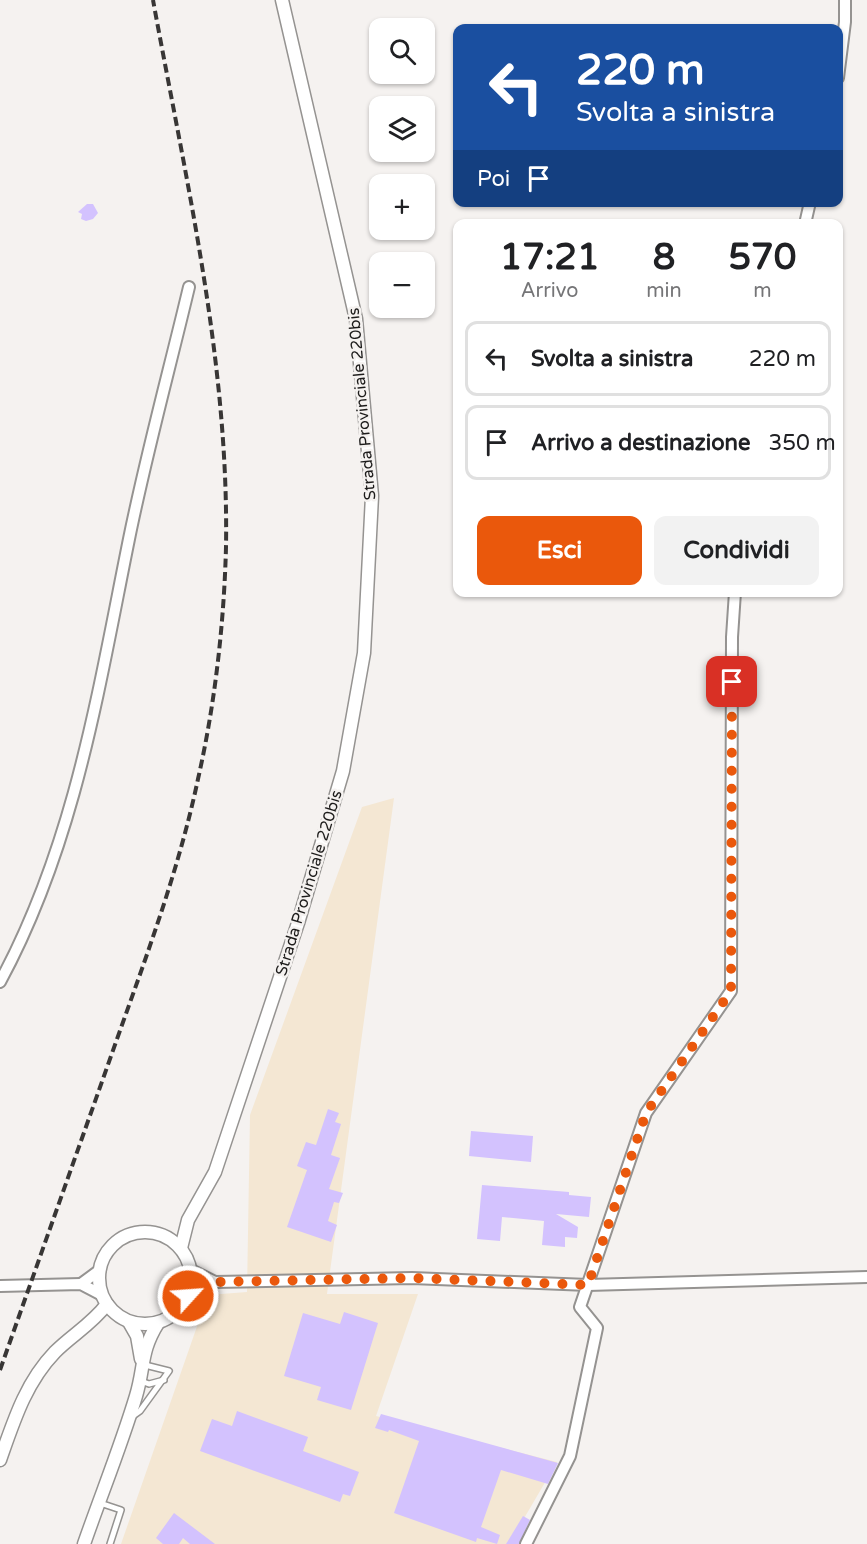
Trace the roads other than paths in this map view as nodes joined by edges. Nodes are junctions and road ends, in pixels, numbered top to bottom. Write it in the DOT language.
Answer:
graph roads {
  1 [pos="282,0"];
  2 [pos="845,0"];
  3 [pos="843,38"];
  4 [pos="189,287"];
  5 [pos="735,597"];
  6 [pos="0,982"];
  7 [pos="188,1220"];
  8 [pos="163,1235"];
  9 [pos="181,1248"];
  10 [pos="100,1270"];
  11 [pos="191,1270"];
  12 [pos="867,1277"];
  13 [pos="215,1282"];
  14 [pos="81,1284"];
  15 [pos="588,1285"];
  16 [pos="0,1286"];
  17 [pos="188,1296"];
  18 [pos="104,1300"];
  19 [pos="129,1322"];
  20 [pos="158,1323"];
  21 [pos="141,1361"];
  22 [pos="164,1380"];
  23 [pos="139,1381"];
  24 [pos="128,1419"];
  25 [pos="0,1460"];
  26 [pos="99,1503"];
  27 [pos="84,1544"];
  28 [pos="110,1544"];
  29 [pos="526,1544"];
  1 -- 7 [label="street, Strada Provinciale 220bis"];
  2 -- 3 [label="street"];
  4 -- 6 [label="street"];
  5 -- 15 [label="street"];
  7 -- 8 [label="street, Strada Provinciale 220bis"];
  7 -- 9 [label="street, Strada Provinciale 220bis"];
  8 -- 9 [label="street"];
  8 -- 10 [label="street"];
  9 -- 11 [label="street"];
  10 -- 14 [label="street"];
  10 -- 18 [label="street"];
  11 -- 13 [label="street"];
  11 -- 17 [label="street"];
  12 -- 15 [label="street"];
  13 -- 15 [label="street"];
  13 -- 17 [label="street"];
  14 -- 16 [label="street"];
  14 -- 18 [label="street"];
  15 -- 29 [label="street"];
  17 -- 20 [label="street"];
  18 -- 19 [label="street"];
  18 -- 25 [label="street"];
  19 -- 20 [label="street"];
  19 -- 21 [label="street"];
  20 -- 21 [label="street"];
  21 -- 22 [label="lane"];
  21 -- 23 [label="street"];
  22 -- 23 [label="lane"];
  22 -- 24 [label="lane"];
  23 -- 24 [label="street"];
  24 -- 26 [label="street"];
  26 -- 27 [label="street"];
  26 -- 28 [label="lane"];
}
